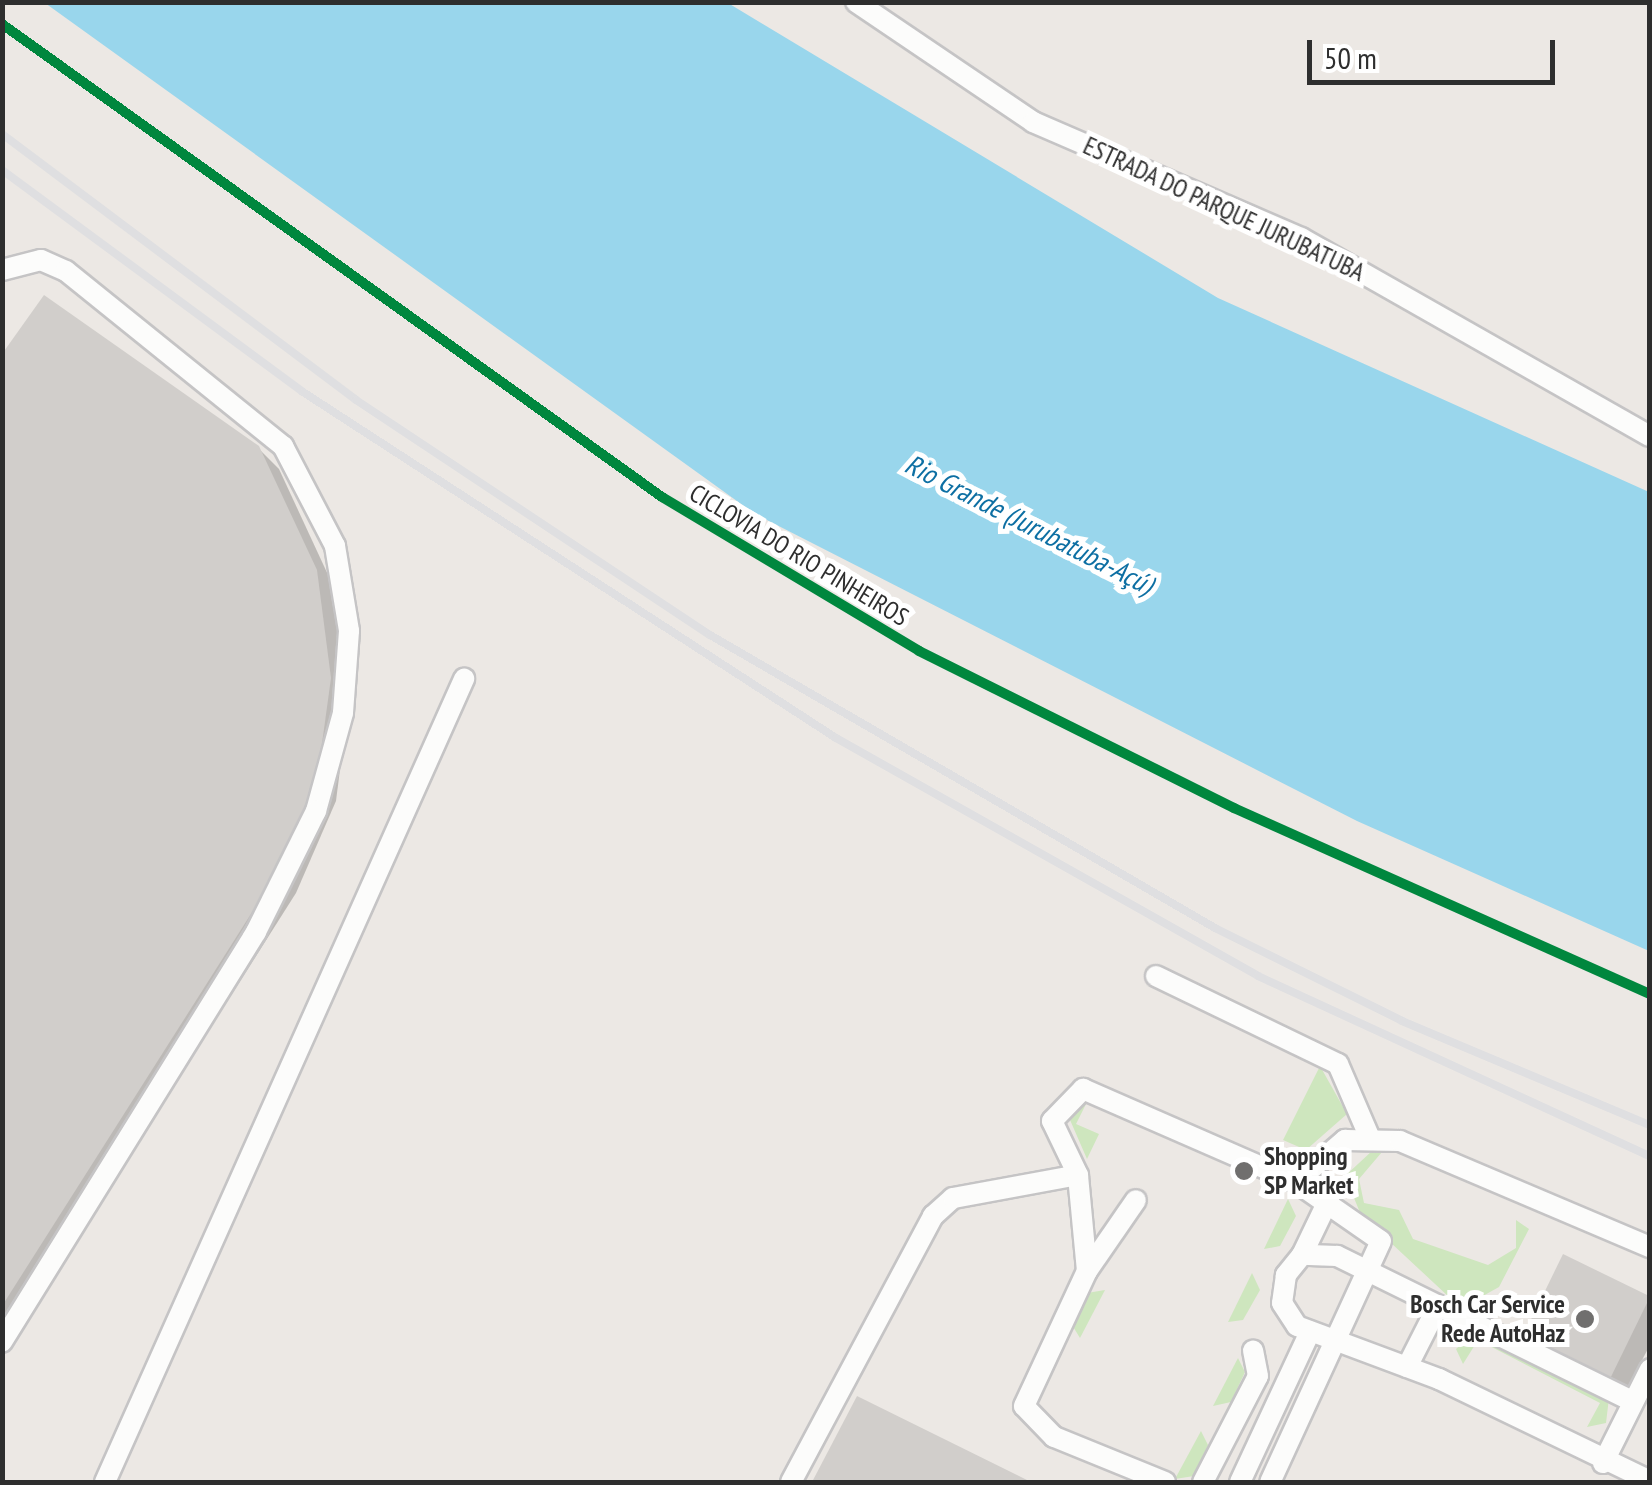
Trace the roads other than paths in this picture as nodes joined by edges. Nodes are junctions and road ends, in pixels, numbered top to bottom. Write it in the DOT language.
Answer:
graph roads {
  1 [pos="856,2"];
  2 [pos="2,270"];
  3 [pos="1650,436"];
  4 [pos="464,679"];
  5 [pos="1156,976"];
  6 [pos="1368,1136"];
  7 [pos="1078,1175"];
  8 [pos="1296,1182"];
  9 [pos="1329,1199"];
  10 [pos="1136,1200"];
  11 [pos="1650,1247"];
  12 [pos="1302,1255"];
  13 [pos="1087,1271"];
  14 [pos="1372,1274"];
  15 [pos="1438,1306"];
  16 [pos="1310,1332"];
  17 [pos="2,1342"];
  18 [pos="1339,1342"];
  19 [pos="1253,1350"];
  20 [pos="1407,1368"];
  21 [pos="1650,1369"];
  22 [pos="1632,1401"];
  23 [pos="1603,1463"];
  24 [pos="1650,1481"];
  25 [pos="106,1482"];
  26 [pos="790,1482"];
  27 [pos="1165,1482"];
  28 [pos="1203,1482"];
  29 [pos="1240,1482"];
  30 [pos="1270,1482"];
  1 -- 3 [label="lane, ESTRADA DO PARQUE JURUBATUBA"];
  2 -- 17 [label="lane"];
  4 -- 25 [label="lane"];
  5 -- 6 [label="lane"];
  6 -- 8 [label="lane"];
  6 -- 11 [label="lane"];
  7 -- 8 [label="lane"];
  7 -- 13 [label="lane"];
  7 -- 26 [label="lane"];
  8 -- 9 [label="lane"];
  9 -- 12 [label="lane"];
  9 -- 14 [label="lane"];
  10 -- 13 [label="lane"];
  12 -- 14 [label="lane"];
  12 -- 16 [label="lane"];
  13 -- 27 [label="lane"];
  14 -- 15 [label="lane"];
  14 -- 18 [label="lane"];
  15 -- 20 [label="lane"];
  15 -- 22 [label="lane"];
  16 -- 18 [label="lane"];
  16 -- 29 [label="lane"];
  18 -- 20 [label="lane"];
  18 -- 30 [label="lane"];
  19 -- 28 [label="lane"];
  20 -- 23 [label="lane"];
  21 -- 22 [label="lane"];
  22 -- 23 [label="lane"];
  23 -- 24 [label="lane"];
}
